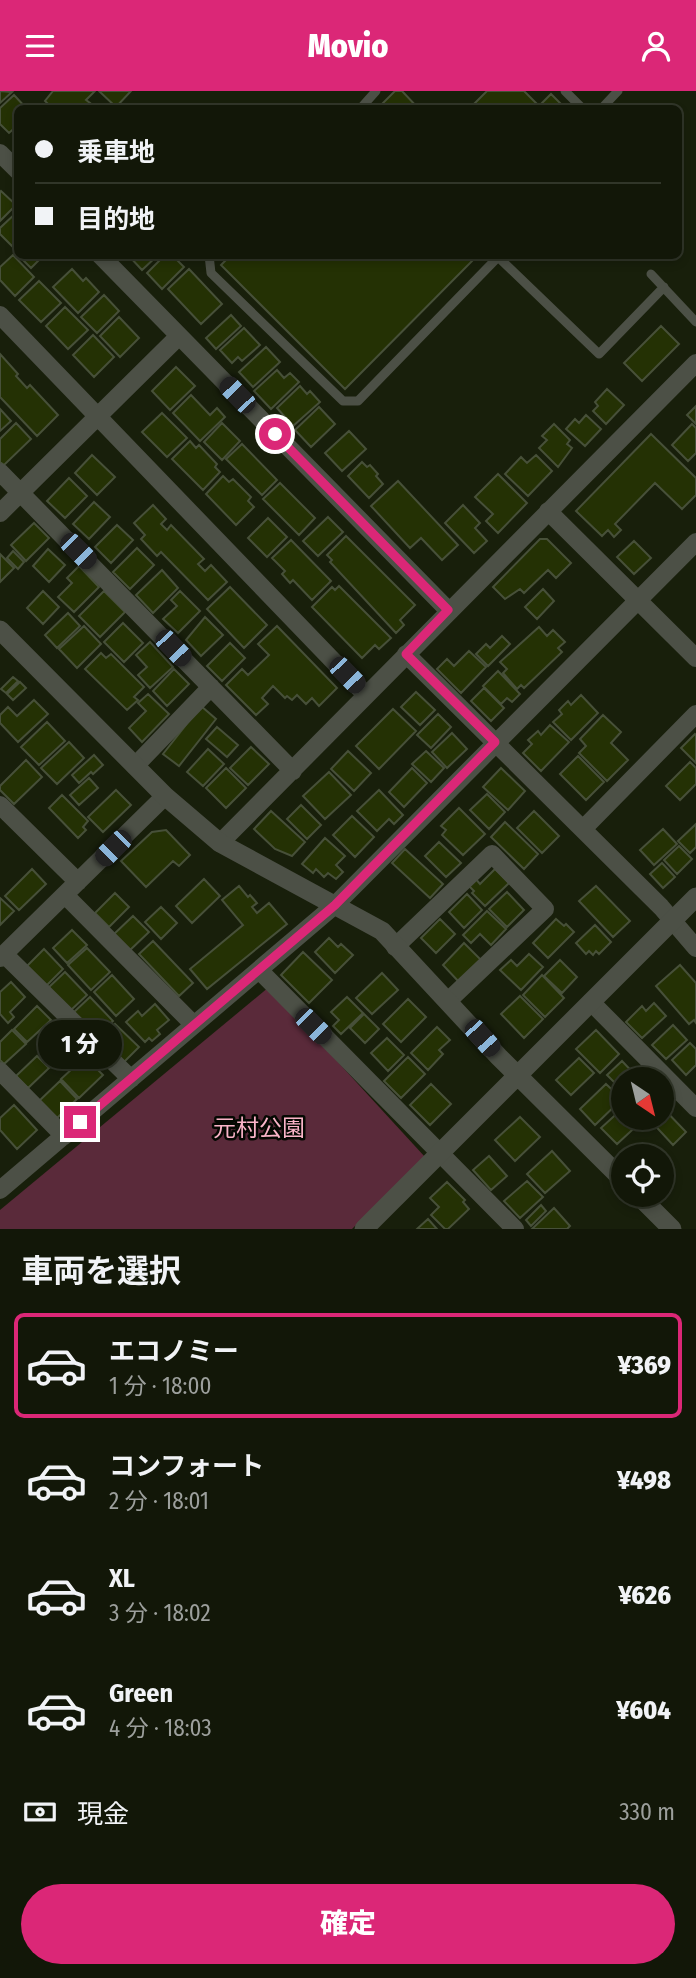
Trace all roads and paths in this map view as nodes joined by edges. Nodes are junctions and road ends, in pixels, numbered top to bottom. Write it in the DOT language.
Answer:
graph roads {
  1 [pos="376,91"];
  2 [pos="565,91"];
  3 [pos="618,91"];
  4 [pos="364,105"];
  5 [pos="579,105"];
  6 [pos="605,105"];
  7 [pos="0,153"];
  8 [pos="14,167"];
  9 [pos="104,259"];
  10 [pos="209,259"];
  11 [pos="496,259"];
  12 [pos="500,259"];
  13 [pos="651,274"];
  14 [pos="664,287"];
  15 [pos="0,315"];
  16 [pos="696,322"];
  17 [pos="179,336"];
  18 [pos="696,363"];
  19 [pos="98,416"];
  20 [pos="0,472"];
  21 [pos="20,492"];
  22 [pos="548,511"];
  23 [pos="0,513"];
  24 [pos="696,542"];
  25 [pos="639,600"];
  26 [pos="448,610"];
  27 [pos="0,631"];
  28 [pos="406,654"];
  29 [pos="696,658"];
  30 [pos="211,687"];
  31 [pos="366,695"];
  32 [pos="696,714"];
  33 [pos="495,742"];
  34 [pos="135,766"];
  35 [pos="293,771"];
  36 [pos="165,796"];
  37 [pos="0,805"];
  38 [pos="583,829"];
  39 [pos="220,843"];
  40 [pos="72,888"];
  41 [pos="696,897"];
  42 [pos="335,905"];
  43 [pos="673,921"];
  44 [pos="395,947"];
  45 [pos="696,948"];
  46 [pos="2,956"];
  47 [pos="260,971"];
  48 [pos="448,1001"];
  49 [pos="592,1002"];
  50 [pos="194,1025"];
  51 [pos="0,1071"];
  52 [pos="518,1075"];
  53 [pos="131,1079"];
  54 [pos="696,1108"];
  55 [pos="64,1136"];
  56 [pos="439,1153"];
  57 [pos="611,1168"];
  58 [pos="0,1190"];
  59 [pos="650,1207"];
  60 [pos="370,1227"];
  61 [pos="516,1229"];
  62 [pos="672,1229"];
  1 -- 4 [label="lane"];
  2 -- 5 [label="lane"];
  3 -- 6 [label="lane"];
  7 -- 8 [label="street"];
  9 -- 17 [label="street"];
  10 -- 11 [label="lane"];
  12 -- 14 [label="lane"];
  13 -- 14 [label="lane"];
  14 -- 16 [label="lane"];
  15 -- 19 [label="street"];
  17 -- 19 [label="street"];
  17 -- 26 [label="street"];
  18 -- 22 [label="street"];
  19 -- 21 [label="street"];
  19 -- 31 [label="street"];
  20 -- 21 [label="street"];
  21 -- 23 [label="street"];
  21 -- 30 [label="street"];
  22 -- 25 [label="street"];
  22 -- 26 [label="street"];
  24 -- 25 [label="street"];
  25 -- 29 [label="street"];
  25 -- 33 [label="street"];
  26 -- 28 [label="street"];
  27 -- 34 [label="street"];
  28 -- 31 [label="street"];
  28 -- 33 [label="street"];
  30 -- 34 [label="street"];
  30 -- 35 [label="street"];
  31 -- 35 [label="street"];
  32 -- 38 [label="street"];
  33 -- 38 [label="street"];
  33 -- 42 [label="street"];
  34 -- 36 [label="street"];
  35 -- 39 [label="street"];
  36 -- 39 [label="street"];
  36 -- 40 [label="street"];
  37 -- 40 [label="street"];
  38 -- 43 [label="street"];
  39 -- 42 [label="street"];
  40 -- 46 [label="street"];
  40 -- 50 [label="street"];
  41 -- 43 [label="street"];
  42 -- 44 [label="street"];
  42 -- 47 [label="street"];
  43 -- 45 [label="street"];
  43 -- 49 [label="street"];
  44 -- 48 [label="street"];
  44 -- 48 [label="street"];
  46 -- 53 [label="street"];
  47 -- 50 [label="street"];
  47 -- 56 [label="street"];
  48 -- 52 [label="street"];
  49 -- 52 [label="street"];
  49 -- 54 [label="street"];
  50 -- 53 [label="street"];
  51 -- 55 [label="street"];
  52 -- 56 [label="street"];
  52 -- 57 [label="street"];
  53 -- 55 [label="street"];
  55 -- 58 [label="street"];
  56 -- 60 [label="street"];
  56 -- 61 [label="street"];
  59 -- 62 [label="street"];
}
